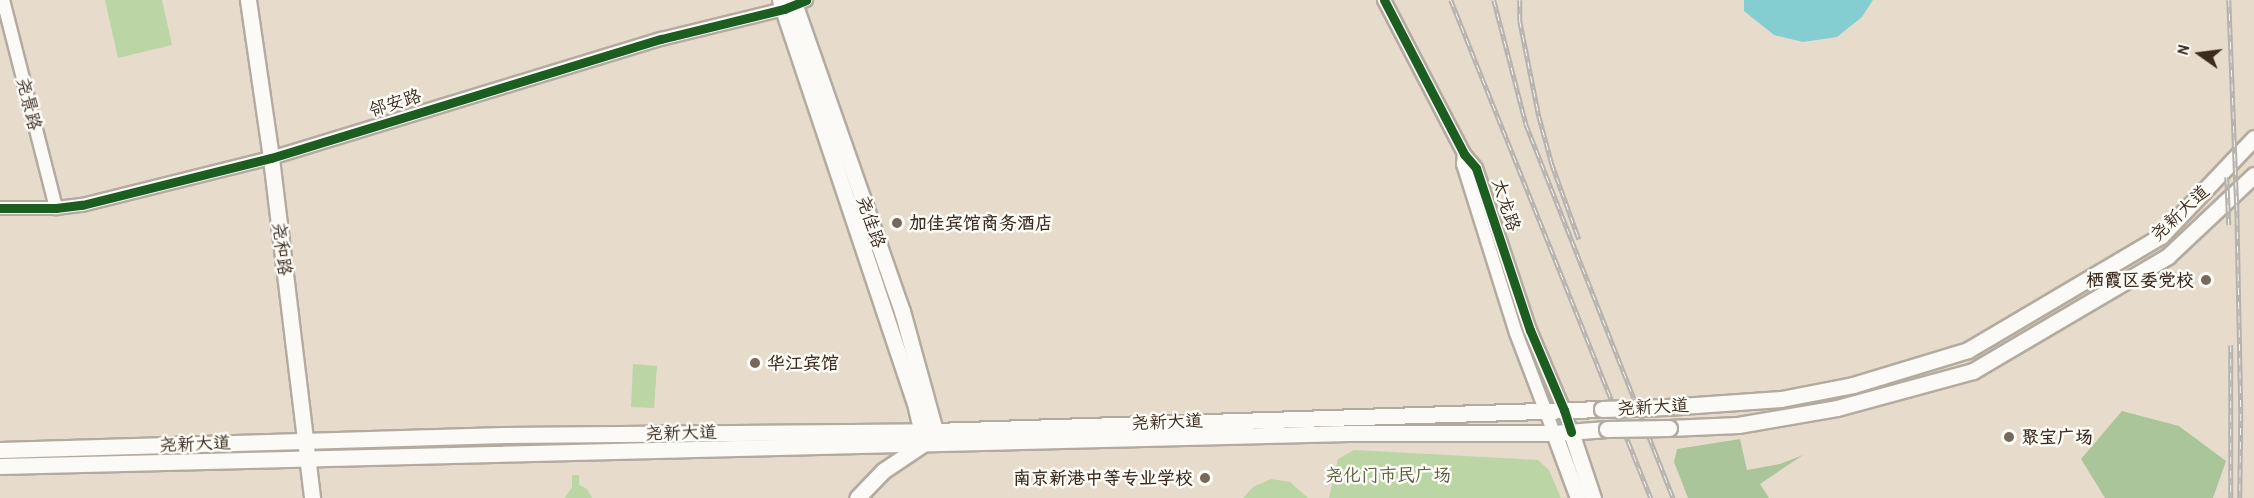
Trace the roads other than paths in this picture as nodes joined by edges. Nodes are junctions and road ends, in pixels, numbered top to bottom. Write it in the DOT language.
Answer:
graph roads {
  1 [pos="3,0"];
  2 [pos="248,0"];
  3 [pos="1383,0"];
  4 [pos="792,3"];
  5 [pos="2254,138"];
  6 [pos="1464,154"];
  7 [pos="270,158"];
  8 [pos="2254,175"];
  9 [pos="0,208"];
  10 [pos="56,208"];
  11 [pos="1546,410"];
  12 [pos="1564,410"];
  13 [pos="1570,432"];
  14 [pos="1554,433"];
  15 [pos="926,437"];
  16 [pos="306,441"];
  17 [pos="0,450"];
  18 [pos="308,460"];
  19 [pos="0,466"];
  20 [pos="312,498"];
  21 [pos="857,498"];
  22 [pos="1578,498"];
  23 [pos="1593,498"];
  1 -- 10 [label="street, 尧景路"];
  2 -- 7 [label="main road, 尧和路"];
  3 -- 6 [label="street, 太龙路"];
  4 -- 7 [label="street, 邻安路"];
  4 -- 15 [label="main road, 尧佳路"];
  5 -- 12 [label="main road, 尧新大道, bridge"];
  6 -- 11 [label="street, 太龙路"];
  6 -- 12 [label="street, 太龙路"];
  7 -- 10 [label="street, 邻安路"];
  7 -- 16 [label="main road, 尧和路"];
  8 -- 13 [label="main road, 尧新大道, bridge"];
  9 -- 10 [label="street, 邻安路"];
  11 -- 12 [label="main road, 尧新大道"];
  11 -- 14 [label="street, 太龙路"];
  11 -- 15 [label="main road, 尧新大道"];
  12 -- 13 [label="street, 太龙路"];
  13 -- 14 [label="main road, 尧新大道"];
  13 -- 23 [label="main road, 太龙路"];
  14 -- 15 [label="main road, 尧新大道"];
  14 -- 22 [label="main road, 太龙路"];
  15 -- 16 [label="main road, 尧新大道"];
  15 -- 18 [label="main road, 尧新大道"];
  15 -- 21 [label="main road"];
  16 -- 17 [label="main road, 尧新大道"];
  16 -- 18 [label="main road, 尧和路"];
  18 -- 19 [label="main road, 尧新大道"];
  18 -- 20 [label="main road, 尧和路"];
}
